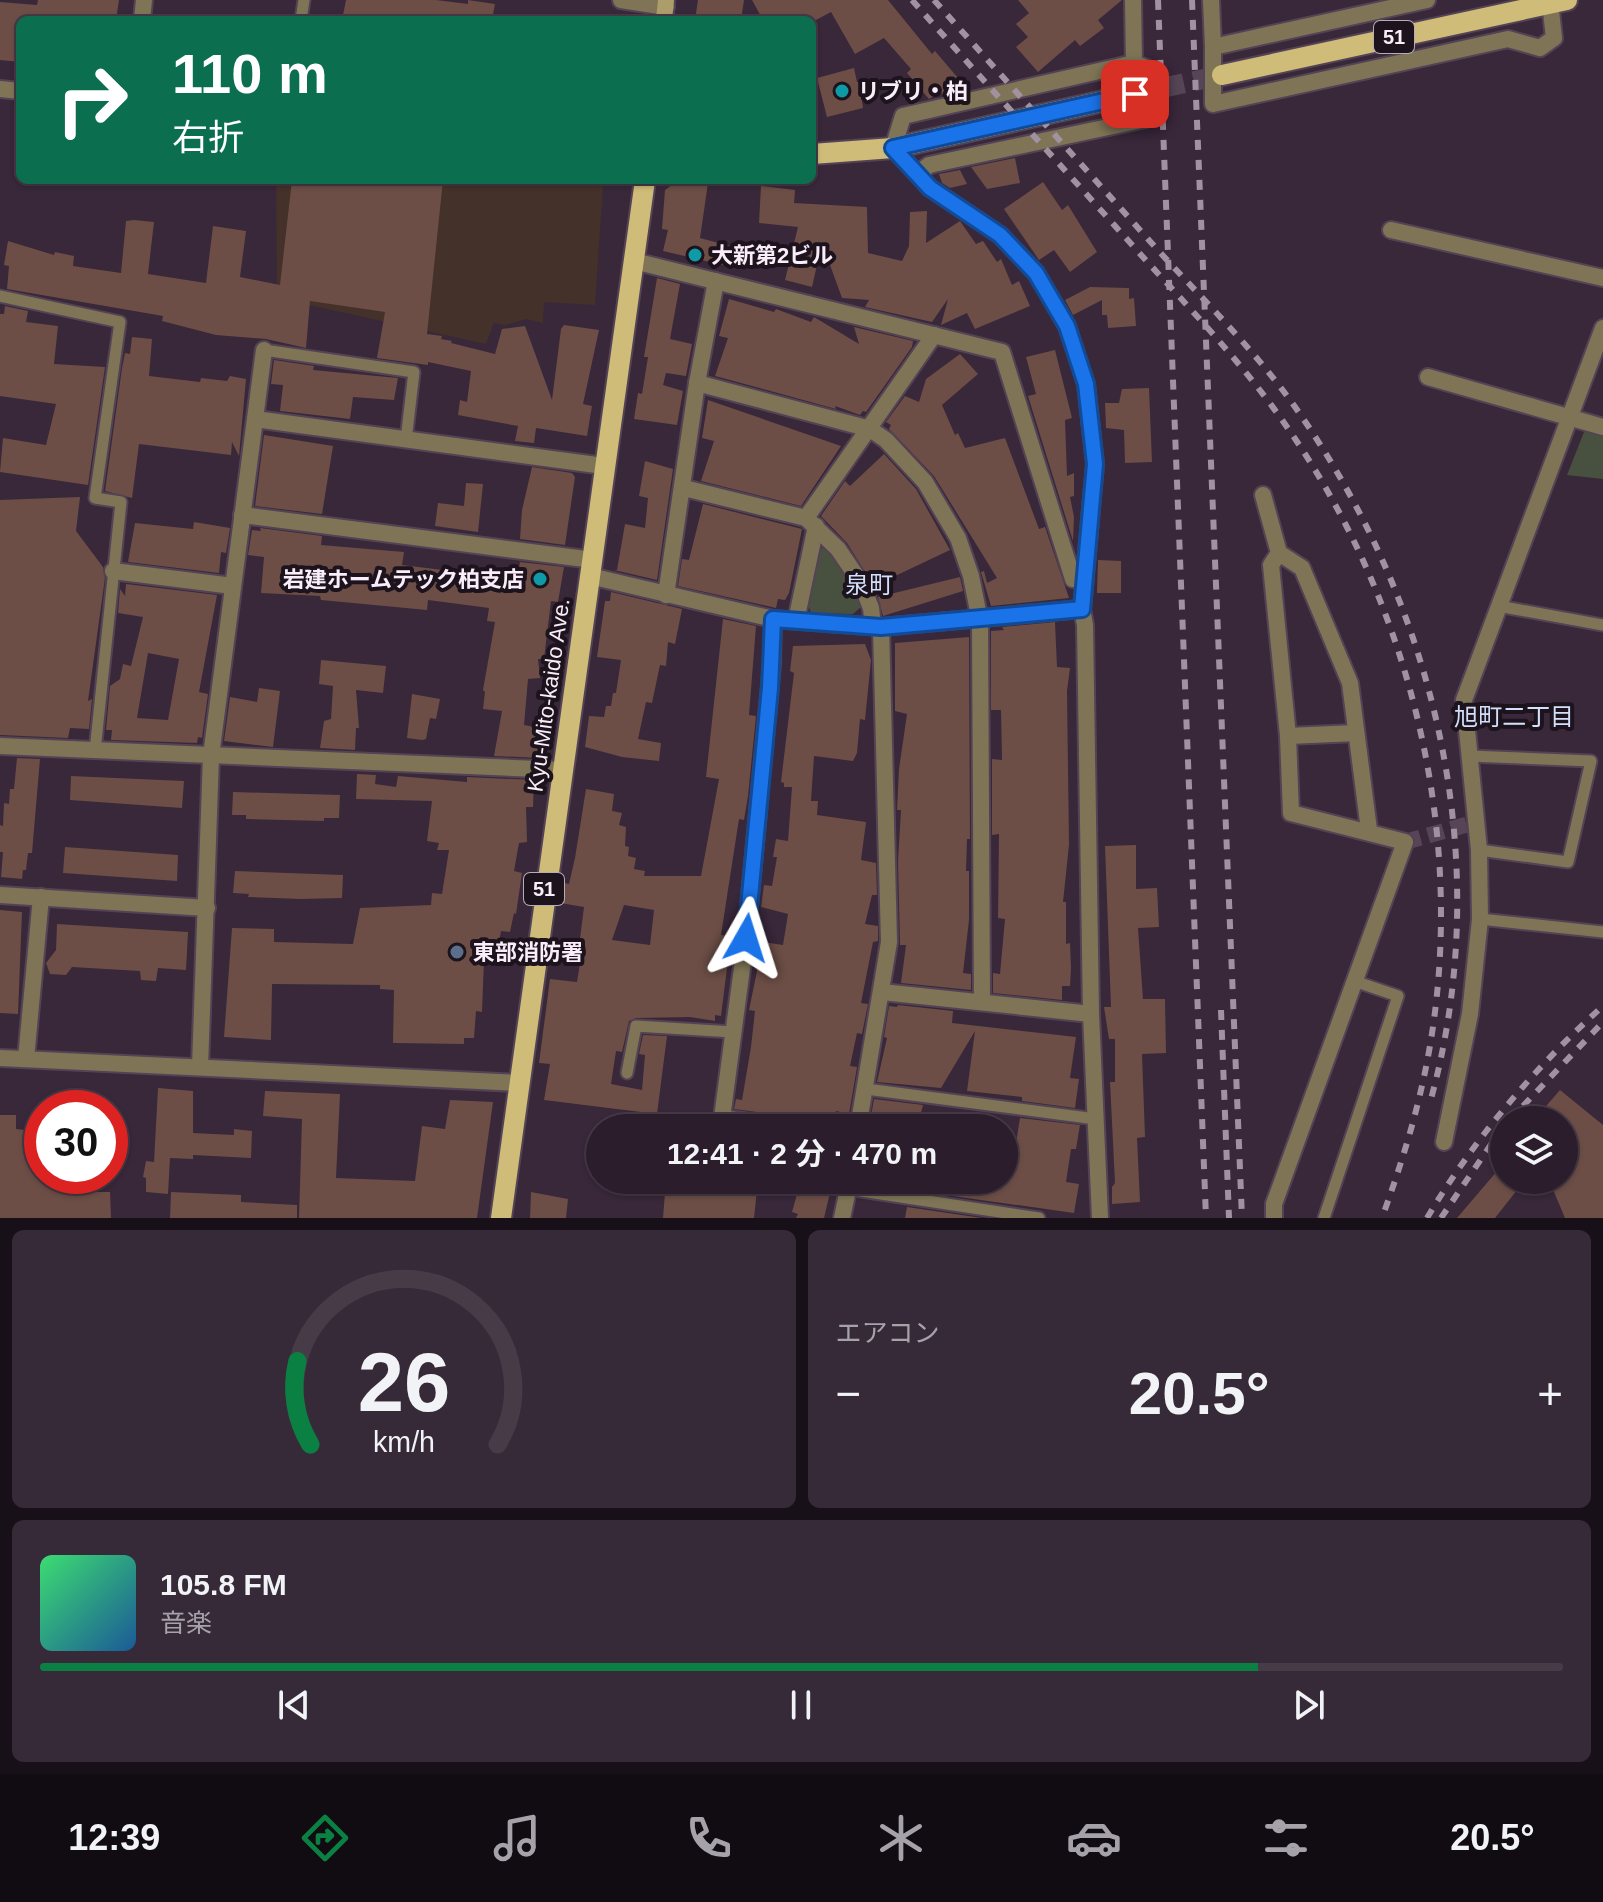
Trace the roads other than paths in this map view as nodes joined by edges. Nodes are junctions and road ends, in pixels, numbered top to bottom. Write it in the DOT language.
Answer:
graph roads {
  1 [pos="621,0"];
  2 [pos="1133,0"];
  3 [pos="1211,0"];
  4 [pos="1427,0"];
  5 [pos="1558,1"];
  6 [pos="665,9"];
  7 [pos="1213,47"];
  8 [pos="1134,63"];
  9 [pos="1222,75"];
  10 [pos="1135,94"];
  11 [pos="893,148"];
  12 [pos="816,154"];
  13 [pos="918,174"];
  14 [pos="644,184"];
  15 [pos="1391,230"];
  16 [pos="634,261"];
  17 [pos="1603,278"];
  18 [pos="716,281"];
  19 [pos="0,296"];
  20 [pos="1603,328"];
  21 [pos="934,335"];
  22 [pos="264,350"];
  23 [pos="1428,377"];
  24 [pos="697,383"];
  25 [pos="1570,418"];
  26 [pos="255,419"];
  27 [pos="1603,427"];
  28 [pos="870,429"];
  29 [pos="406,440"];
  30 [pos="604,466"];
  31 [pos="684,488"];
  32 [pos="1263,495"];
  33 [pos="242,515"];
  34 [pos="811,522"];
  35 [pos="1279,553"];
  36 [pos="591,568"];
  37 [pos="113,571"];
  38 [pos="1085,578"];
  39 [pos="233,586"];
  40 [pos="666,595"];
  41 [pos="1498,606"];
  42 [pos="1082,609"];
  43 [pos="773,619"];
  44 [pos="796,621"];
  45 [pos="980,621"];
  46 [pos="1603,625"];
  47 [pos="877,626"];
  48 [pos="1356,733"];
  49 [pos="1288,736"];
  50 [pos="0,746"];
  51 [pos="95,751"];
  52 [pos="211,756"];
  53 [pos="1469,756"];
  54 [pos="560,770"];
  55 [pos="1369,830"];
  56 [pos="1479,850"];
  57 [pos="0,895"];
  58 [pos="41,897"];
  59 [pos="207,908"];
  60 [pos="1480,919"];
  61 [pos="1603,932"];
  62 [pos="1357,982"];
  63 [pos="882,992"];
  64 [pos="982,1002"];
  65 [pos="1091,1014"];
  66 [pos="733,1032"];
  67 [pos="0,1058"];
  68 [pos="26,1059"];
  69 [pos="200,1067"];
  70 [pos="627,1073"];
  71 [pos="518,1083"];
  72 [pos="866,1089"];
  73 [pos="723,1114"];
  74 [pos="861,1114"];
  75 [pos="1096,1119"];
  76 [pos="1444,1142"];
  77 [pos="847,1194"];
  78 [pos="901,1194"];
  79 [pos="501,1218"];
  80 [pos="842,1218"];
  81 [pos="1039,1218"];
  82 [pos="1100,1218"];
  83 [pos="1274,1218"];
  84 [pos="1324,1218"];
  1 -- 6 [label="street"];
  2 -- 8 [label="street"];
  3 -- 7 [label="street"];
  4 -- 7 [label="street"];
  5 -- 7 [label="street"];
  5 -- 9 [label="main road, 51"];
  8 -- 11 [label="street"];
  8 -- 13 [label="street"];
  10 -- 11 [label="main road"];
  11 -- 12 [label="main road"];
  11 -- 13 [label="street"];
  13 -- 38 [label="street"];
  14 -- 16 [label="main road, Kyu-Mito-kaido Ave. / 51"];
  15 -- 17 [label="street"];
  16 -- 18 [label="street"];
  16 -- 30 [label="main road, Kyu-Mito-kaido Ave. / 51"];
  18 -- 21 [label="street"];
  18 -- 24 [label="street"];
  19 -- 37 [label="lane"];
  20 -- 25 [label="street"];
  21 -- 28 [label="street"];
  21 -- 38 [label="street"];
  22 -- 26 [label="street"];
  22 -- 29 [label="lane"];
  23 -- 25 [label="street"];
  24 -- 28 [label="street"];
  24 -- 31 [label="street"];
  25 -- 27 [label="street"];
  25 -- 41 [label="street"];
  26 -- 29 [label="street"];
  26 -- 33 [label="street"];
  28 -- 34 [label="street"];
  28 -- 45 [label="street"];
  29 -- 30 [label="street"];
  30 -- 36 [label="main road, Kyu-Mito-kaido Ave. / 51"];
  31 -- 34 [label="street"];
  31 -- 40 [label="street"];
  32 -- 35 [label="street"];
  33 -- 36 [label="street"];
  33 -- 39 [label="street"];
  34 -- 44 [label="street"];
  34 -- 47 [label="street"];
  35 -- 48 [label="street"];
  35 -- 49 [label="street"];
  36 -- 40 [label="street"];
  36 -- 54 [label="main road, Kyu-Mito-kaido Ave. / 51"];
  37 -- 39 [label="street"];
  37 -- 51 [label="lane"];
  38 -- 42 [label="street"];
  39 -- 52 [label="street"];
  40 -- 43 [label="street"];
  41 -- 46 [label="lane"];
  41 -- 53 [label="street"];
  42 -- 45 [label="street"];
  42 -- 65 [label="street"];
  43 -- 44 [label="street"];
  43 -- 66 [label="street"];
  44 -- 47 [label="street"];
  45 -- 47 [label="street"];
  45 -- 64 [label="street"];
  47 -- 63 [label="street"];
  48 -- 49 [label="street"];
  48 -- 55 [label="street"];
  49 -- 55 [label="street"];
  50 -- 51 [label="street"];
  51 -- 52 [label="street"];
  52 -- 54 [label="street"];
  52 -- 59 [label="street"];
  53 -- 56 [label="street"];
  53 -- 56 [label="lane"];
  54 -- 71 [label="main road, Kyu-Mito-kaido Ave. / 51"];
  55 -- 62 [label="street"];
  56 -- 60 [label="street"];
  57 -- 58 [label="street"];
  58 -- 59 [label="street"];
  58 -- 68 [label="street"];
  59 -- 69 [label="street"];
  60 -- 61 [label="lane"];
  60 -- 76 [label="street"];
  62 -- 83 [label="street"];
  62 -- 84 [label="lane"];
  63 -- 64 [label="street"];
  63 -- 72 [label="street"];
  64 -- 65 [label="street"];
  65 -- 75 [label="street"];
  66 -- 70 [label="lane"];
  66 -- 73 [label="street"];
  67 -- 68 [label="street"];
  68 -- 69 [label="street"];
  69 -- 71 [label="street"];
  71 -- 79 [label="main road, Kyu-Mito-kaido Ave. / 51"];
  72 -- 74 [label="street"];
  72 -- 75 [label="lane"];
  75 -- 82 [label="street"];
  77 -- 80 [label="street"];
  78 -- 81 [label="lane"];
}
